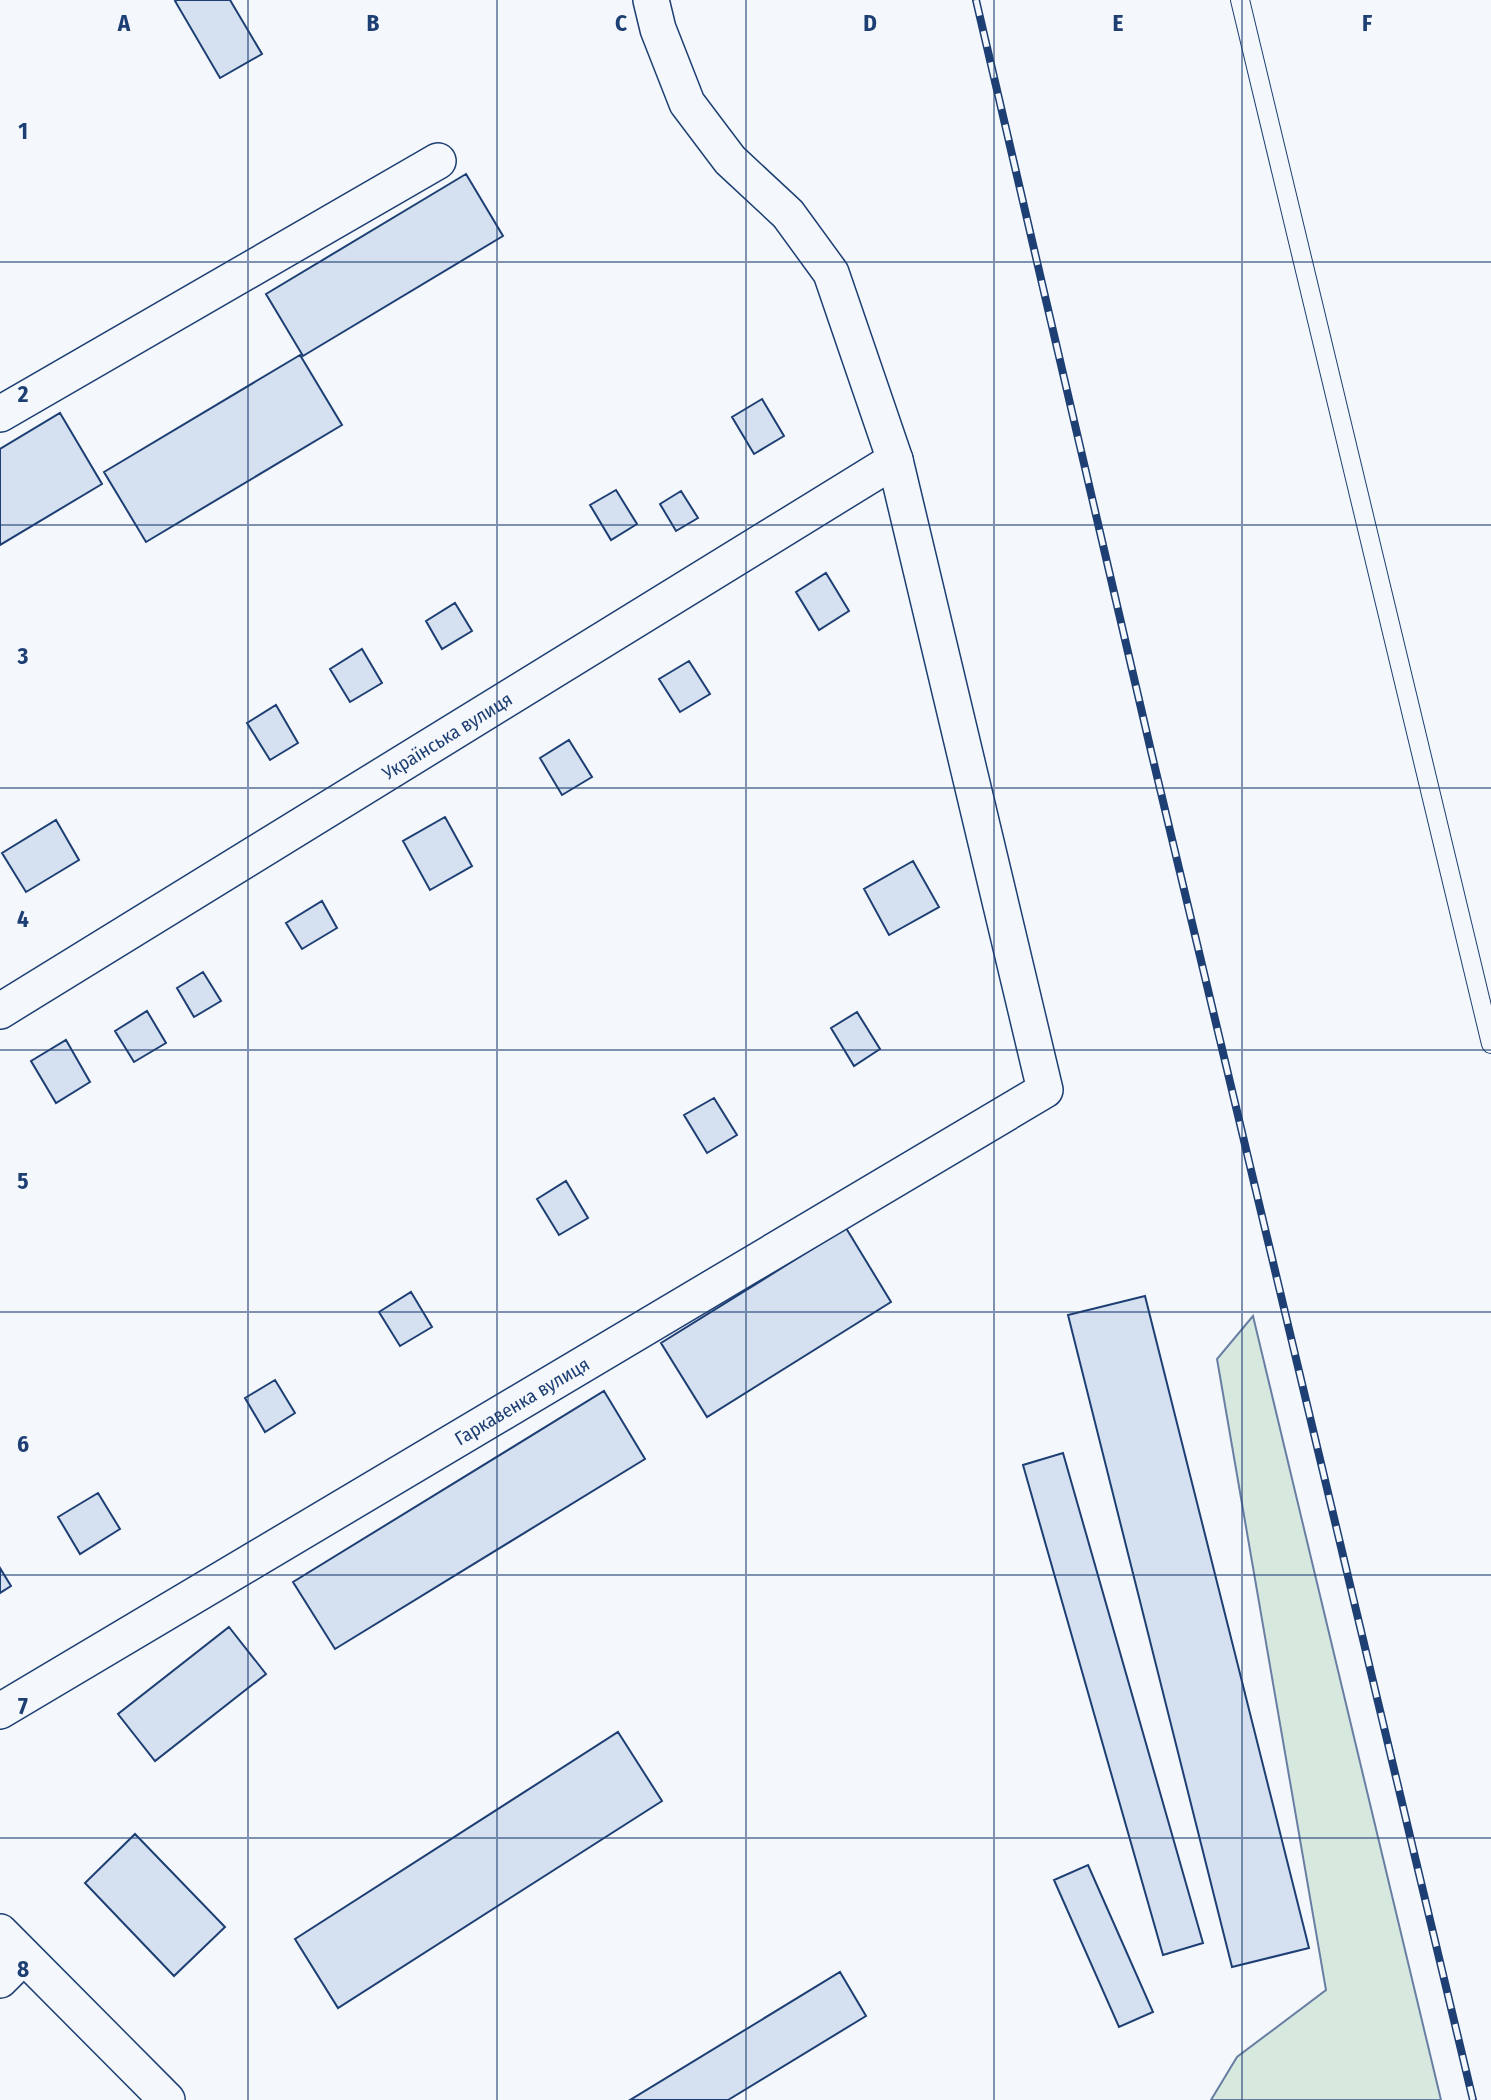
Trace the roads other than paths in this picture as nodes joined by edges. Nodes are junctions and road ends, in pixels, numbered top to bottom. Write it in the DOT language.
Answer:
graph roads {
  1 [pos="651,0"];
  2 [pos="1240,0"];
  3 [pos="438,161"];
  4 [pos="0,414"];
  5 [pos="895,460"];
  6 [pos="0,1011"];
  7 [pos="1491,1044"];
  8 [pos="0,1712"];
  9 [pos="8,1956"];
  10 [pos="167,2100"];
  1 -- 5 [label="street"];
  2 -- 7 [label="lane"];
  3 -- 4 [label="street"];
  5 -- 6 [label="street, Українська вулиця"];
  5 -- 8 [label="street, Гаркавенка вулиця"];
  9 -- 10 [label="street"];
}
